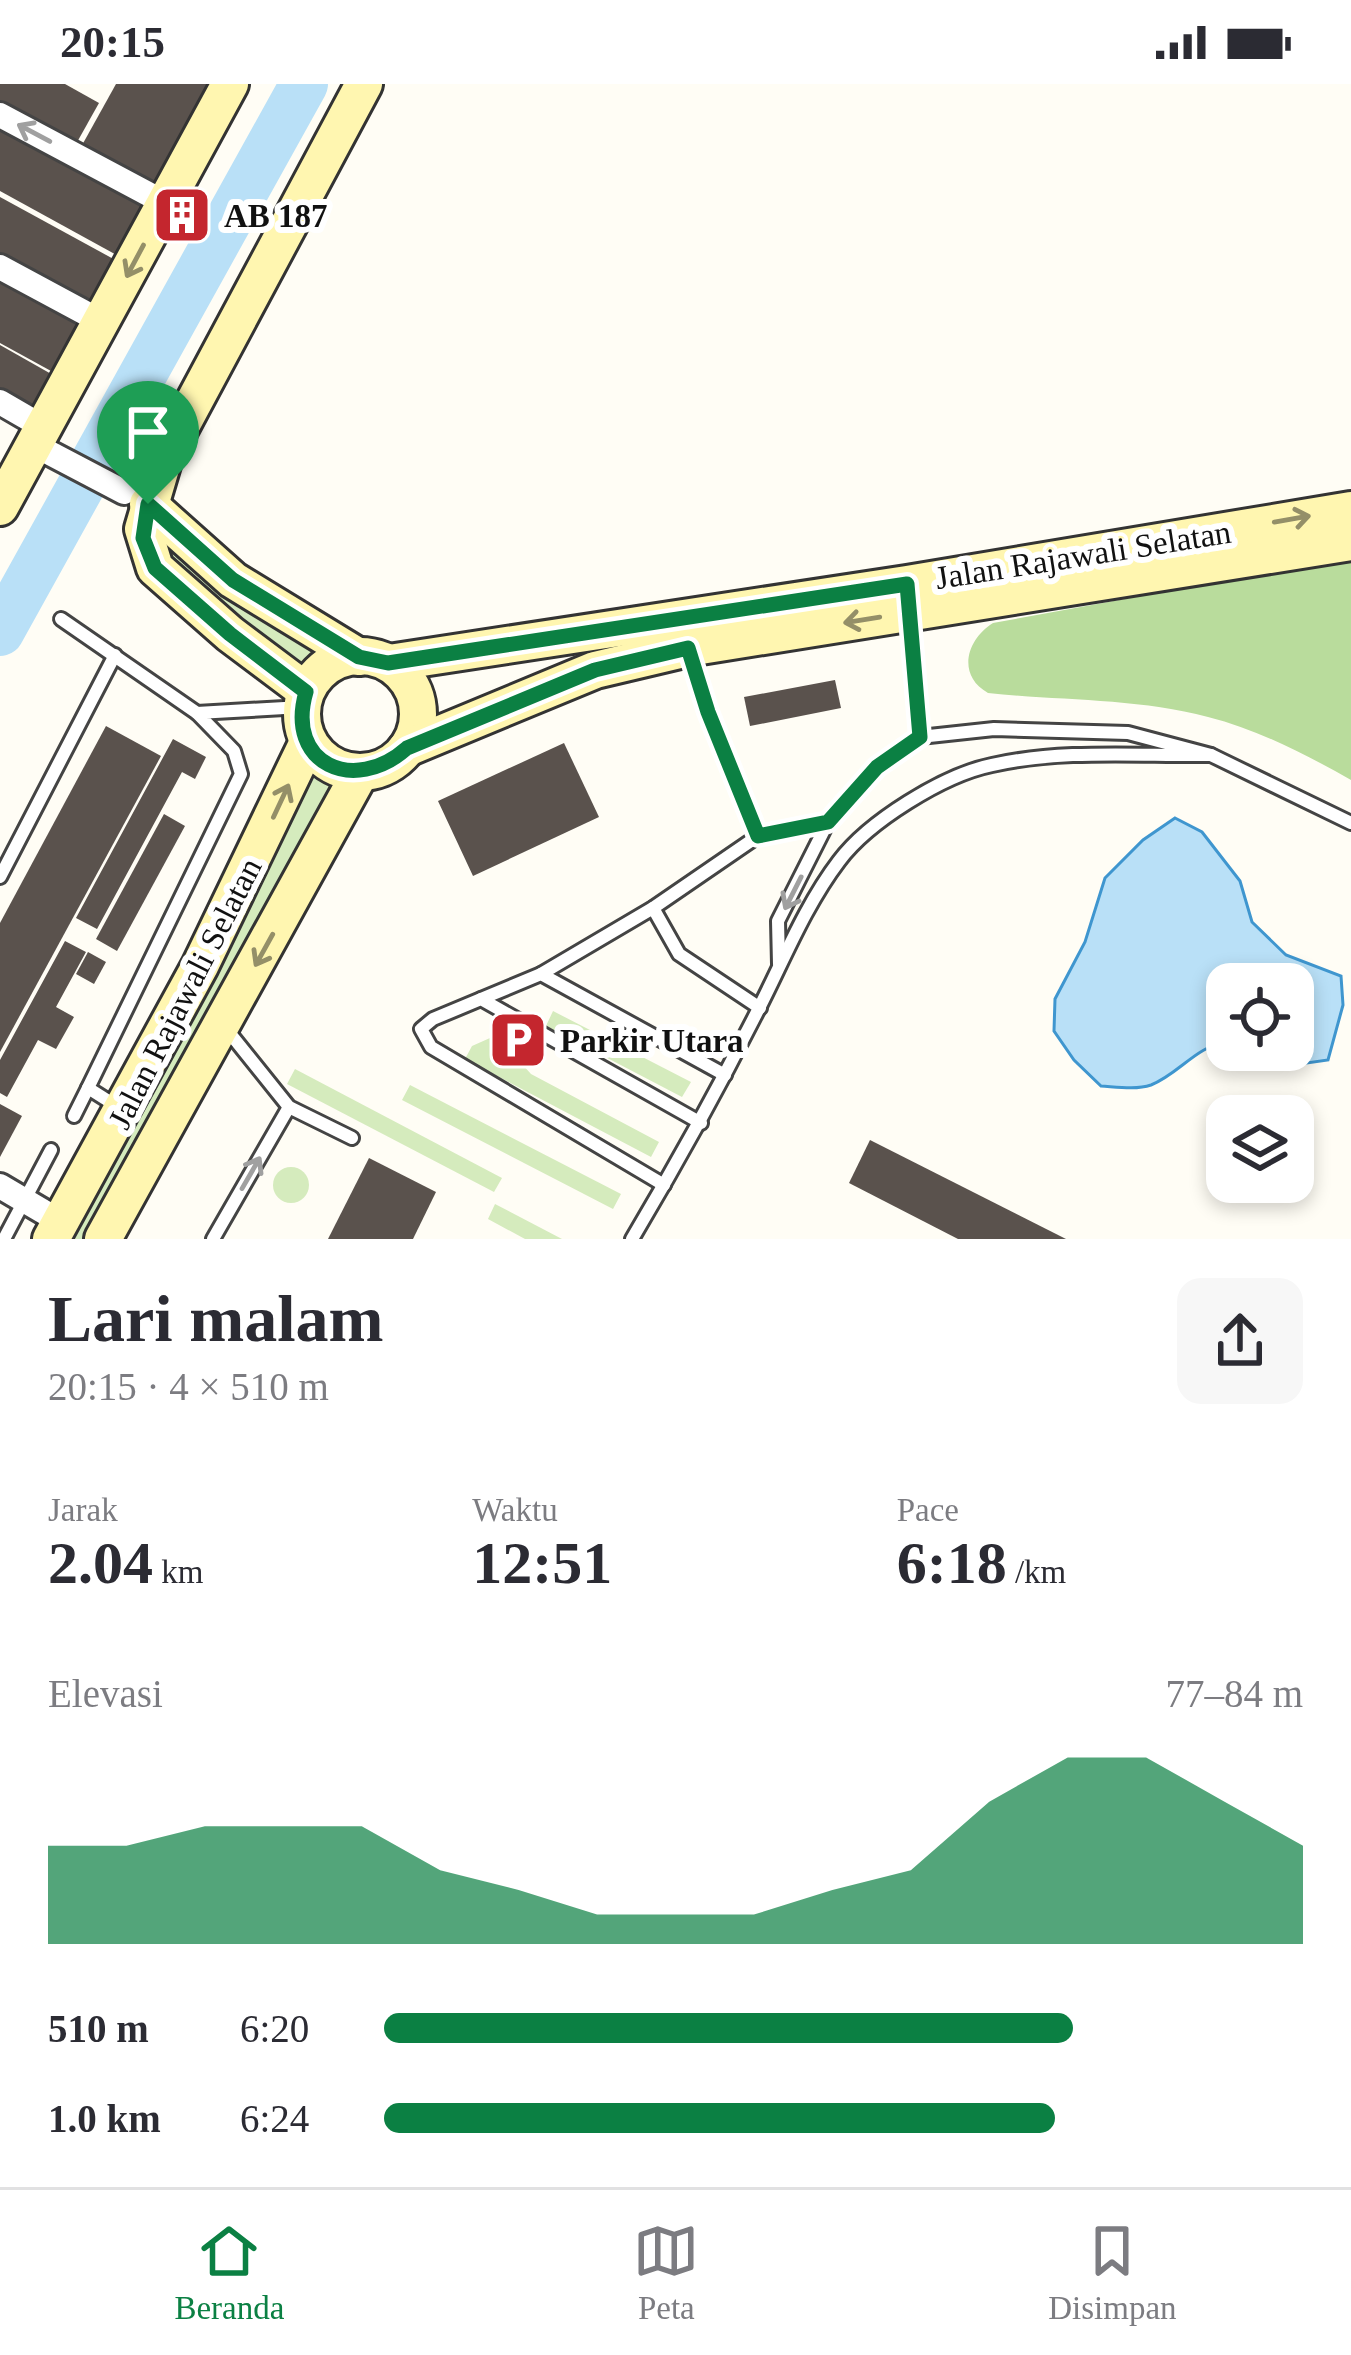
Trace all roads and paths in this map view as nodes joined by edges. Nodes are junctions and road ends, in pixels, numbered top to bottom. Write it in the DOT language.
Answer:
graph roads {
  1 [pos="230,84"];
  2 [pos="364,84"];
  3 [pos="0,116"];
  4 [pos="167,204"];
  5 [pos="0,267"];
  6 [pos="102,322"];
  7 [pos="0,402"];
  8 [pos="46,443"];
  9 [pos="129,494"];
  10 [pos="0,507"];
  11 [pos="1351,509"];
  12 [pos="187,537"];
  13 [pos="1351,542"];
  14 [pos="155,568"];
  15 [pos="909,598"];
  16 [pos="61,619"];
  17 [pos="688,648"];
  18 [pos="115,656"];
  19 [pos="374,660"];
  20 [pos="197,713"];
  21 [pos="305,713"];
  22 [pos="920,737"];
  23 [pos="407,748"];
  24 [pos="1211,755"];
  25 [pos="360,773"];
  26 [pos="828,822"];
  27 [pos="1351,823"];
  28 [pos="758,836"];
  29 [pos="0,877"];
  30 [pos="653,908"];
  31 [pos="779,968"];
  32 [pos="541,974"];
  33 [pos="481,999"];
  34 [pos="760,1008"];
  35 [pos="223,1025"];
  36 [pos="725,1075"];
  37 [pos="88,1088"];
  38 [pos="289,1107"];
  39 [pos="124,1111"];
  40 [pos="74,1115"];
  41 [pos="701,1123"];
  42 [pos="352,1138"];
  43 [pos="51,1150"];
  44 [pos="664,1185"];
  45 [pos="0,1186"];
  46 [pos="26,1199"];
  47 [pos="56,1230"];
  48 [pos="4,1239"];
  49 [pos="103,1239"];
  50 [pos="213,1239"];
  51 [pos="632,1239"];
  1 -- 4 [label="main road"];
  2 -- 9 [label="main road"];
  4 -- 3 [label="street, one-way"];
  4 -- 6 [label="main road, one-way"];
  5 -- 6 [label="street"];
  6 -- 8 [label="main road"];
  7 -- 8 [label="street"];
  8 -- 9 [label="street"];
  8 -- 10 [label="main road"];
  9 -- 12 [label="main road"];
  9 -- 14 [label="main road"];
  15 -- 11 [label="main road, Jalan Rajawali Selatan, one-way"];
  12 -- 14 [label="main road"];
  12 -- 19 [label="main road"];
  13 -- 15 [label="main road, Jalan Rajawali Selatan"];
  14 -- 21 [label="main road"];
  15 -- 17 [label="main road, Jalan Rajawali Selatan, one-way"];
  15 -- 19 [label="main road, Jalan Rajawali Selatan"];
  15 -- 22 [label="lane"];
  16 -- 18 [label="lane"];
  17 -- 23 [label="main road, Jalan Rajawali Selatan"];
  17 -- 28 [label="lane"];
  18 -- 20 [label="lane"];
  18 -- 29 [label="lane"];
  19 -- 21 [label="main road"];
  19 -- 23 [label="main road"];
  20 -- 21 [label="lane"];
  20 -- 37 [label="lane"];
  21 -- 25 [label="main road"];
  39 -- 21 [label="main road, Jalan Rajawali Selatan, one-way"];
  22 -- 24 [label="lane"];
  22 -- 26 [label="lane"];
  23 -- 25 [label="main road"];
  24 -- 27 [label="lane"];
  24 -- 31 [label="lane"];
  25 -- 35 [label="main road, Jalan Rajawali Selatan, one-way"];
  26 -- 28 [label="lane"];
  26 -- 31 [label="lane, one-way"];
  28 -- 30 [label="lane"];
  30 -- 32 [label="lane"];
  30 -- 34 [label="lane"];
  31 -- 34 [label="lane"];
  32 -- 33 [label="lane"];
  32 -- 36 [label="lane"];
  33 -- 41 [label="lane"];
  33 -- 44 [label="lane"];
  34 -- 36 [label="lane"];
  35 -- 38 [label="lane"];
  35 -- 49 [label="main road, Jalan Rajawali Selatan"];
  36 -- 41 [label="lane"];
  37 -- 39 [label="lane"];
  37 -- 40 [label="lane"];
  38 -- 42 [label="lane"];
  50 -- 38 [label="lane, one-way"];
  39 -- 47 [label="main road, Jalan Rajawali Selatan"];
  41 -- 44 [label="lane"];
  43 -- 46 [label="lane"];
  44 -- 51 [label="lane"];
  45 -- 46 [label="street"];
  46 -- 47 [label="street"];
  46 -- 48 [label="lane"];
}
